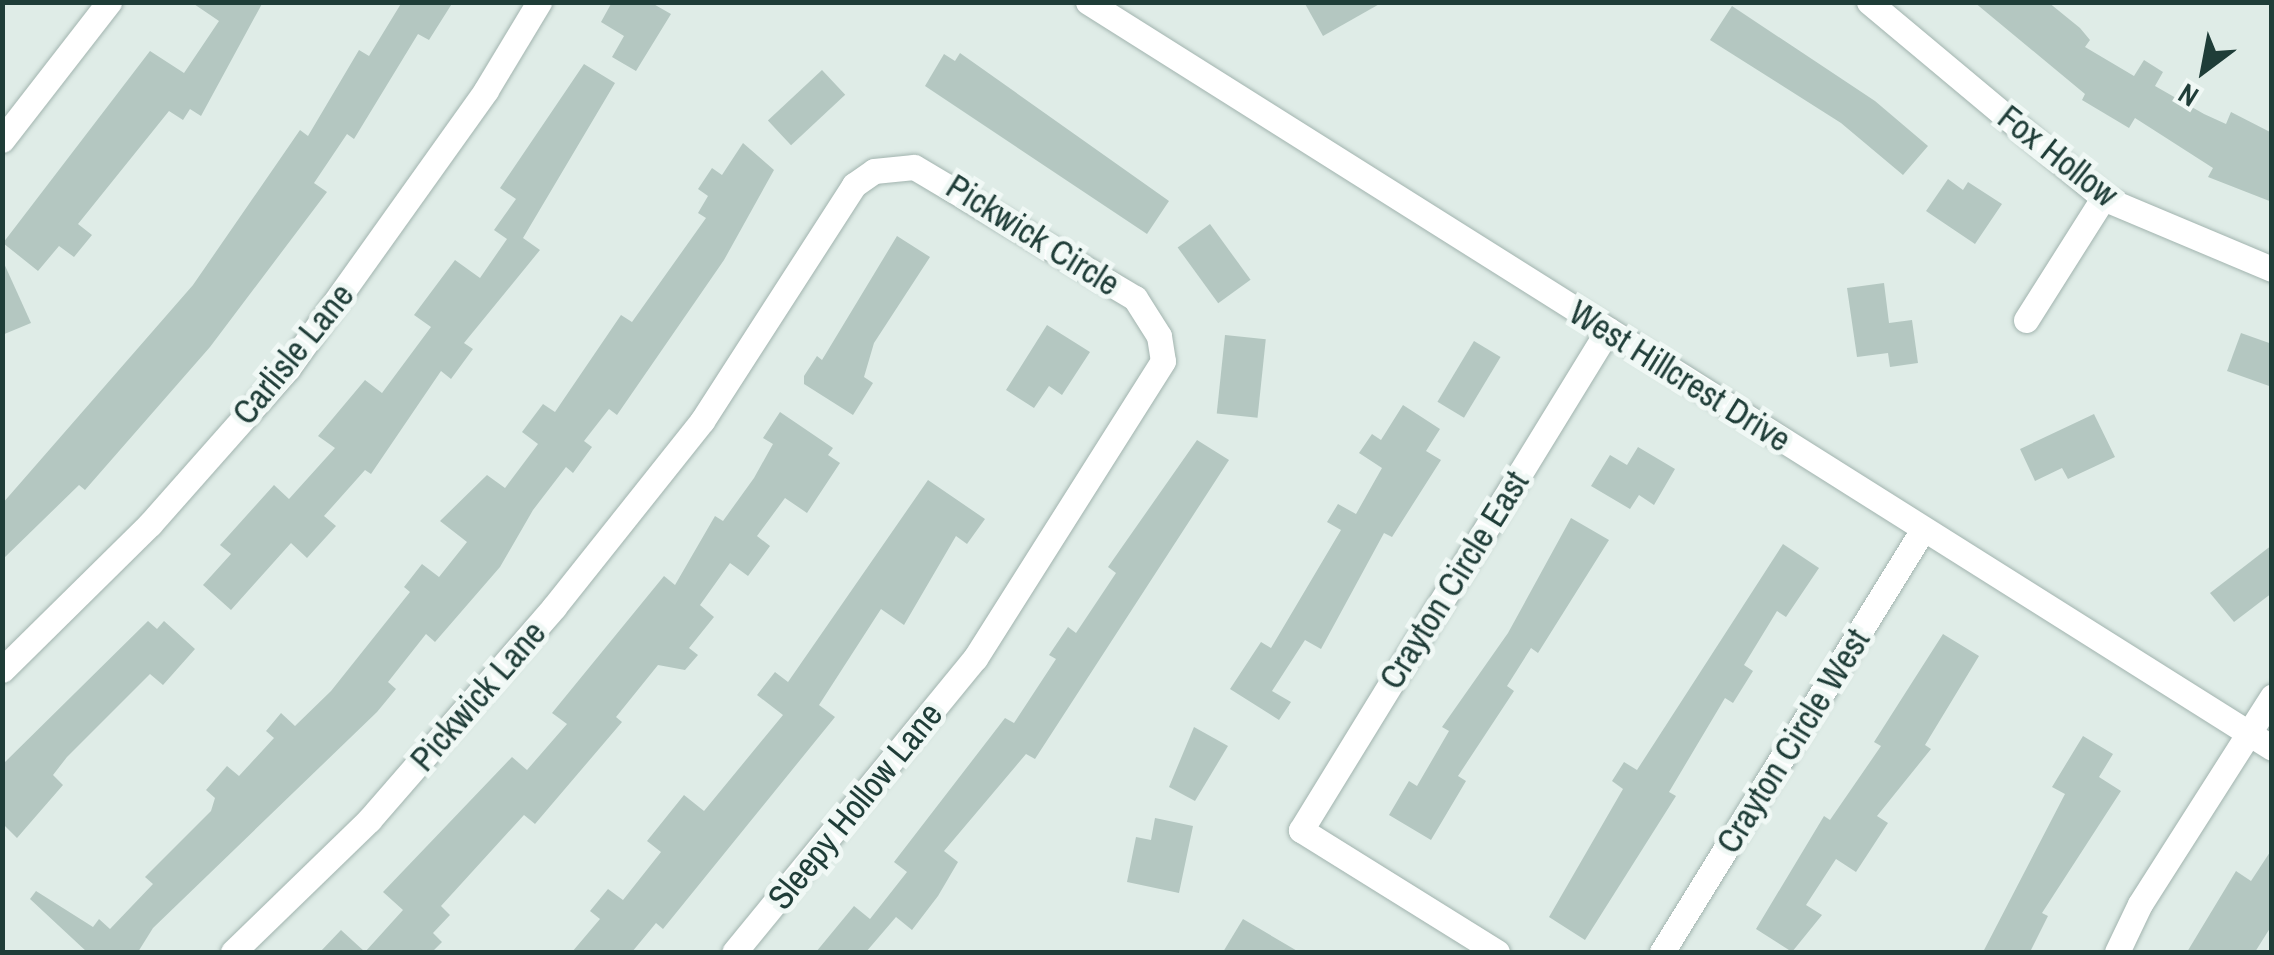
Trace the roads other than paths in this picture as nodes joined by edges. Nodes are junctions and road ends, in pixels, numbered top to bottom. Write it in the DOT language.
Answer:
graph roads {
  1 [pos="109,2"];
  2 [pos="539,2"];
  3 [pos="1088,2"];
  4 [pos="1869,2"];
  5 [pos="2,140"];
  6 [pos="2103,198"];
  7 [pos="2272,269"];
  8 [pos="2026,320"];
  9 [pos="1608,330"];
  10 [pos="702,420"];
  11 [pos="1924,530"];
  12 [pos="975,658"];
  13 [pos="2,670"];
  14 [pos="2272,697"];
  15 [pos="2245,732"];
  16 [pos="2272,748"];
  17 [pos="233,952"];
  18 [pos="734,952"];
  19 [pos="1497,952"];
  20 [pos="1662,952"];
  21 [pos="2118,952"];
  1 -- 5 [label="street"];
  2 -- 13 [label="street, Carlisle Lane"];
  3 -- 9 [label="street, West Hillcrest Drive"];
  4 -- 6 [label="street, Fox Hollow"];
  6 -- 7 [label="street, Fox Hollow"];
  6 -- 8 [label="street"];
  9 -- 11 [label="street, West Hillcrest Drive"];
  9 -- 19 [label="street, Crayton Circle East"];
  10 -- 12 [label="street, Pickwick Circle"];
  10 -- 17 [label="street, Pickwick Lane"];
  11 -- 15 [label="street, West Hillcrest Drive"];
  11 -- 20 [label="street, Crayton Circle West"];
  12 -- 18 [label="street, Sleepy Hollow Lane"];
  14 -- 15 [label="street"];
  15 -- 16 [label="street, West Hillcrest Drive"];
  15 -- 21 [label="street"];
}
